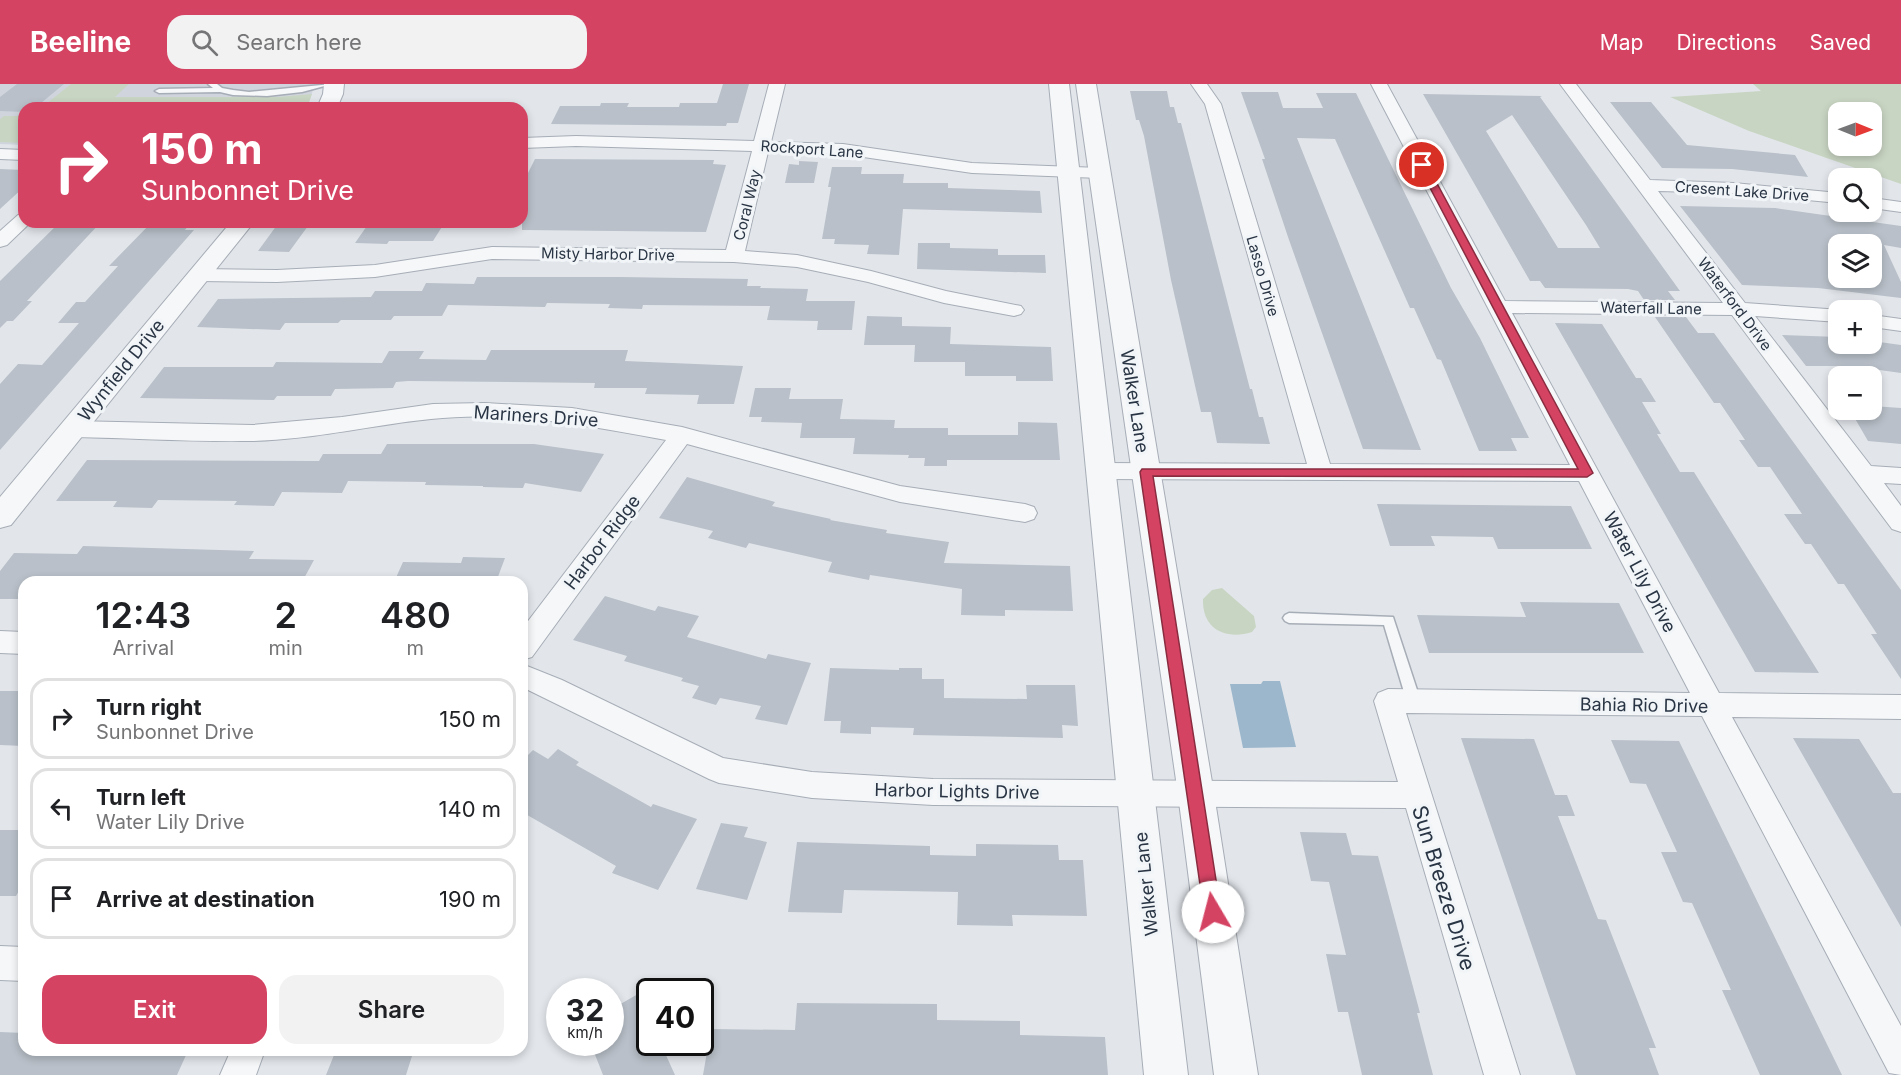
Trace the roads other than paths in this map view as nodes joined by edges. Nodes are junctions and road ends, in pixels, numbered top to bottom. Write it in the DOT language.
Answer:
graph roads {
  1 [pos="212,84"];
  2 [pos="328,84"];
  3 [pos="334,84"];
  4 [pos="777,84"];
  5 [pos="1059,84"];
  6 [pos="1086,84"];
  7 [pos="1199,84"];
  8 [pos="1379,84"];
  9 [pos="1568,84"];
  10 [pos="219,90"];
  11 [pos="159,91"];
  12 [pos="330,102"];
  13 [pos="528,143"];
  14 [pos="762,146"];
  15 [pos="0,154"];
  16 [pos="18,155"];
  17 [pos="1085,174"];
  18 [pos="1645,185"];
  19 [pos="1828,197"];
  20 [pos="1882,204"];
  21 [pos="1901,207"];
  22 [pos="18,224"];
  23 [pos="238,228"];
  24 [pos="0,241"];
  25 [pos="734,256"];
  26 [pos="199,275"];
  27 [pos="1498,307"];
  28 [pos="1739,309"];
  29 [pos="1014,310"];
  30 [pos="1828,315"];
  31 [pos="1882,322"];
  32 [pos="1901,325"];
  33 [pos="73,429"];
  34 [pos="682,435"];
  35 [pos="1108,471"];
  36 [pos="1146,472"];
  37 [pos="1321,472"];
  38 [pos="1587,473"];
  39 [pos="1864,474"];
  40 [pos="1901,476"];
  41 [pos="1026,513"];
  42 [pos="0,517"];
  43 [pos="1901,523"];
  44 [pos="1289,618"];
  45 [pos="528,641"];
  46 [pos="0,642"];
  47 [pos="18,643"];
  48 [pos="528,678"];
  49 [pos="1401,701"];
  50 [pos="1712,706"];
  51 [pos="1901,707"];
  52 [pos="1166,794"];
  53 [pos="1415,795"];
  54 [pos="0,963"];
  55 [pos="18,964"];
  56 [pos="246,1056"];
  57 [pos="1901,1060"];
  58 [pos="1234,1064"];
  59 [pos="238,1075"];
  60 [pos="1166,1075"];
  61 [pos="1502,1075"];
  1 -- 10 [label="lane"];
  2 -- 10 [label="lane"];
  3 -- 12 [label="street"];
  4 -- 14 [label="street, Coral Way"];
  5 -- 17 [label="street, Walker Lane"];
  6 -- 17 [label="street, Walker Lane"];
  7 -- 37 [label="street, Lasso Drive"];
  8 -- 27 [label="street, Water Lily Drive"];
  9 -- 18 [label="street, Waterford Drive"];
  10 -- 11 [label="lane"];
  13 -- 14 [label="street, Rockport Lane"];
  14 -- 17 [label="street, Rockport Lane"];
  14 -- 25 [label="street, Coral Way"];
  15 -- 16 [label="street"];
  17 -- 35 [label="street, Walker Lane"];
  17 -- 36 [label="street, Walker Lane"];
  18 -- 19 [label="street, Cresent Lake Drive"];
  18 -- 28 [label="street, Waterford Drive"];
  20 -- 21 [label="street"];
  22 -- 24 [label="street"];
  23 -- 26 [label="street, Wynfield Drive"];
  25 -- 26 [label="street, Misty Harbor Drive"];
  25 -- 29 [label="street, Misty Harbor Drive"];
  26 -- 33 [label="street, Wynfield Drive"];
  27 -- 28 [label="street, Waterfall Lane"];
  27 -- 38 [label="street, Water Lily Drive"];
  28 -- 30 [label="street, Waterfall Lane"];
  28 -- 39 [label="street, Waterford Drive"];
  31 -- 32 [label="street"];
  33 -- 34 [label="street, Mariners Drive"];
  33 -- 42 [label="street, Wynfield Drive"];
  34 -- 41 [label="street, Mariners Drive"];
  34 -- 45 [label="street, Harbor Ridge"];
  35 -- 36 [label="street"];
  35 -- 52 [label="street, Walker Lane"];
  36 -- 37 [label="street"];
  36 -- 52 [label="street, Walker Lane"];
  37 -- 38 [label="street"];
  38 -- 50 [label="street, Water Lily Drive"];
  39 -- 40 [label="street"];
  39 -- 43 [label="street, Waterford Drive"];
  44 -- 49 [label="lane"];
  46 -- 47 [label="street"];
  48 -- 52 [label="street, Harbor Lights Drive"];
  49 -- 50 [label="street, Bahia Rio Drive"];
  49 -- 53 [label="street, Sun Breeze Drive"];
  50 -- 51 [label="street, Bahia Rio Drive"];
  50 -- 57 [label="street, Water Lily Drive"];
  52 -- 53 [label="street, Harbor Lights Drive"];
  52 -- 58 [label="street"];
  52 -- 60 [label="street, Walker Lane"];
  53 -- 61 [label="street, Sun Breeze Drive"];
  54 -- 55 [label="street"];
  56 -- 59 [label="street"];
}
